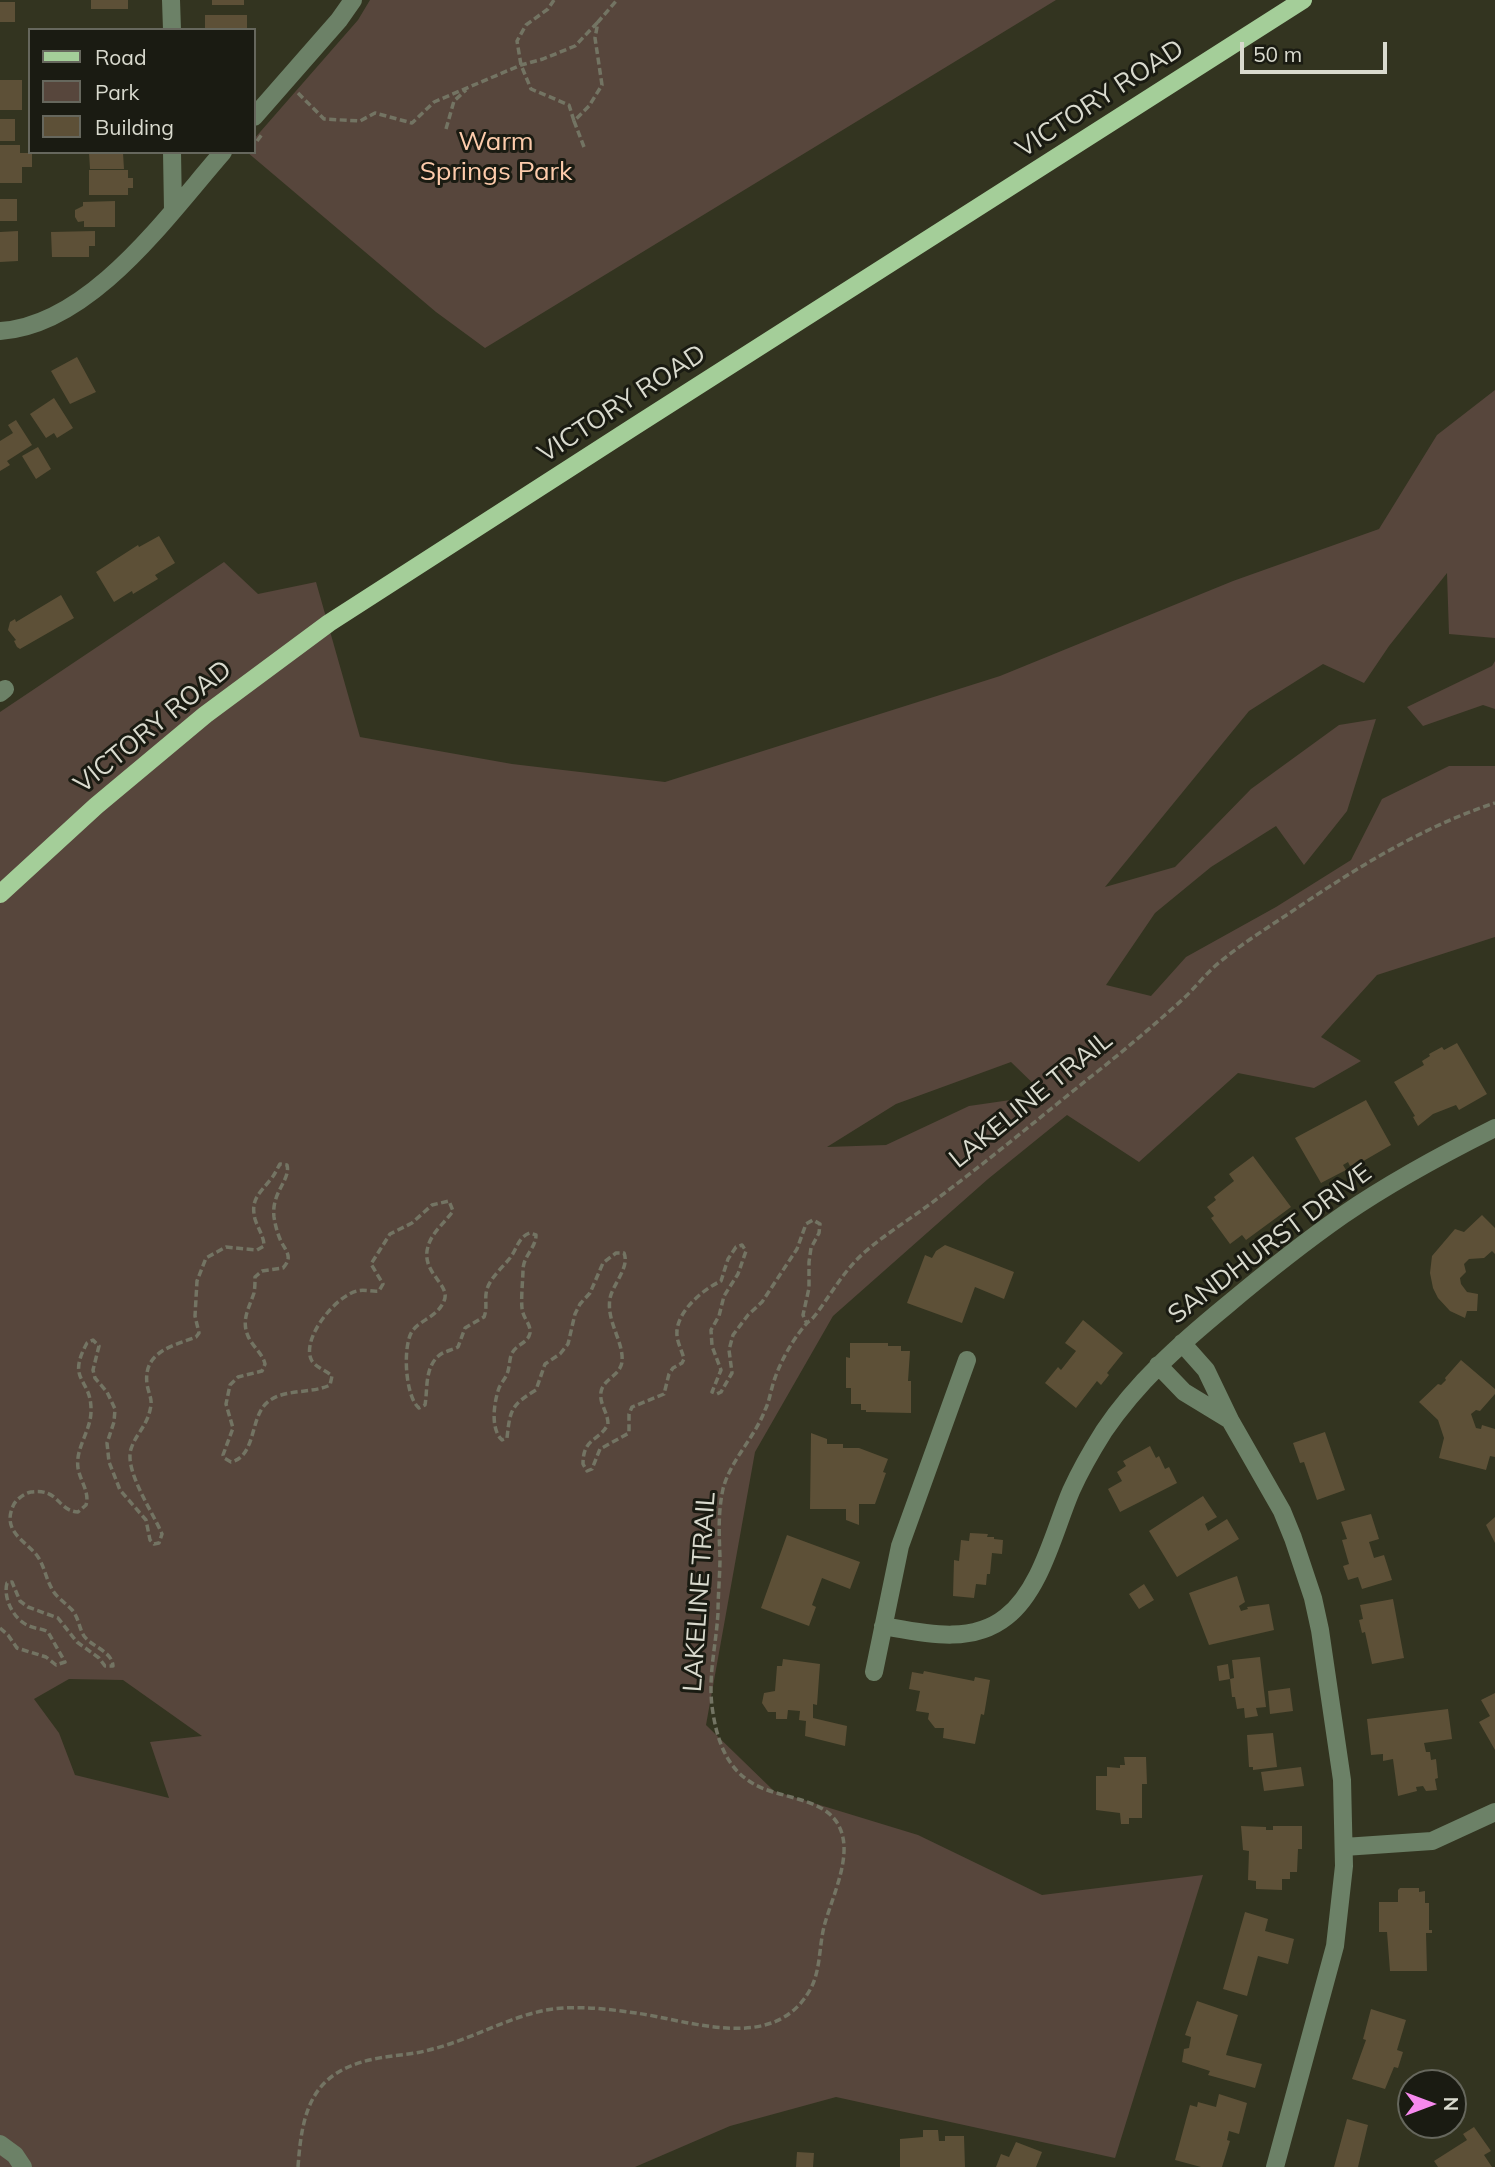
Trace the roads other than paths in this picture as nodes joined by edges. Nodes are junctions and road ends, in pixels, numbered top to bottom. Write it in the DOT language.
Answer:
graph roads {
  1 [pos="171,0"];
  2 [pos="353,0"];
  3 [pos="1303,0"];
  4 [pos="172,28"];
  5 [pos="256,115"];
  6 [pos="172,154"];
  7 [pos="221,154"];
  8 [pos="173,210"];
  9 [pos="0,331"];
  10 [pos="0,894"];
  11 [pos="1495,1128"];
  12 [pos="1182,1343"];
  13 [pos="967,1360"];
  14 [pos="1158,1365"];
  15 [pos="1230,1420"];
  16 [pos="883,1626"];
  17 [pos="874,1672"];
  18 [pos="1495,1812"];
  19 [pos="1344,1847"];
  20 [pos="0,2144"];
  21 [pos="23,2167"];
  22 [pos="1275,2167"];
  1 -- 4 [label="street"];
  2 -- 5 [label="street"];
  3 -- 10 [label="main road, VICTORY ROAD"];
  6 -- 8 [label="street"];
  7 -- 8 [label="street"];
  8 -- 9 [label="street"];
  11 -- 12 [label="street, SANDHURST DRIVE"];
  12 -- 14 [label="street, SANDHURST DRIVE"];
  12 -- 15 [label="street"];
  13 -- 16 [label="street"];
  14 -- 15 [label="street"];
  14 -- 16 [label="street, SANDHURST DRIVE"];
  15 -- 19 [label="street"];
  16 -- 17 [label="street"];
  18 -- 19 [label="street"];
  19 -- 22 [label="street"];
  20 -- 21 [label="street"];
}
